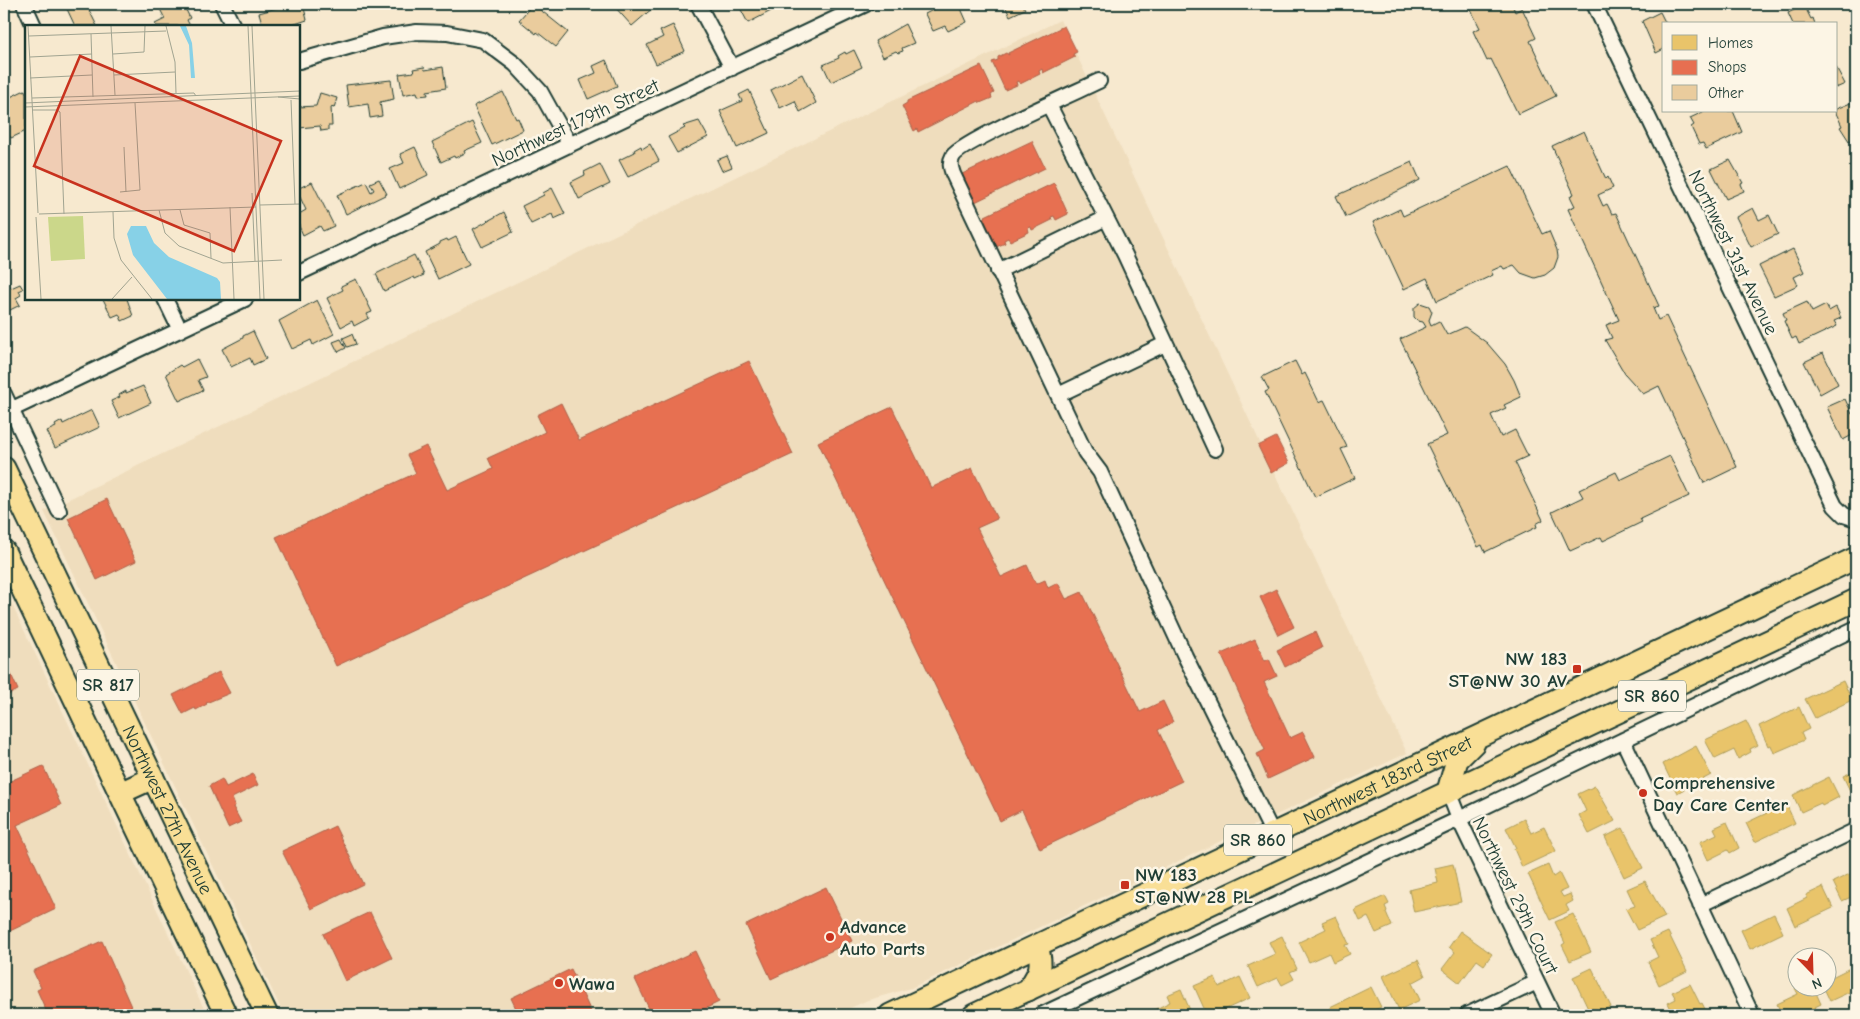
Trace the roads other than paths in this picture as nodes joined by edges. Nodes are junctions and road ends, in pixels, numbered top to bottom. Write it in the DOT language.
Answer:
graph roads {
  1 [pos="24,4"];
  2 [pos="222,4"];
  3 [pos="698,4"];
  4 [pos="866,4"];
  5 [pos="1594,4"];
  6 [pos="34,25"];
  7 [pos="232,25"];
  8 [pos="300,61"];
  9 [pos="732,68"];
  10 [pos="1099,81"];
  11 [pos="1048,106"];
  12 [pos="570,145"];
  13 [pos="1106,218"];
  14 [pos="998,271"];
  15 [pos="300,273"];
  16 [pos="165,300"];
  17 [pos="243,300"];
  18 [pos="180,330"];
  19 [pos="1165,344"];
  20 [pos="4,394"];
  21 [pos="1058,395"];
  22 [pos="8,412"];
  23 [pos="1215,449"];
  24 [pos="6,475"];
  25 [pos="59,511"];
  26 [pos="1850,517"];
  27 [pos="4,551"];
  28 [pos="1856,558"];
  29 [pos="1856,600"];
  30 [pos="1856,628"];
  31 [pos="1480,735"];
  32 [pos="1622,740"];
  33 [pos="152,778"];
  34 [pos="1448,791"];
  35 [pos="120,793"];
  36 [pos="1459,820"];
  37 [pos="1856,830"];
  38 [pos="1273,834"];
  39 [pos="1700,905"];
  40 [pos="1037,947"];
  41 [pos="1537,982"];
  42 [pos="1028,990"];
  43 [pos="226,1015"];
  44 [pos="266,1015"];
  45 [pos="890,1015"];
  46 [pos="974,1015"];
  47 [pos="1041,1015"];
  48 [pos="1467,1015"];
  49 [pos="1553,1015"];
  50 [pos="1752,1015"];
  1 -- 6 [label="street"];
  2 -- 7 [label="street"];
  3 -- 9 [label="street"];
  4 -- 9 [label="street, Northwest 179th Street"];
  5 -- 26 [label="street, Northwest 31st Avenue"];
  8 -- 12 [label="street"];
  9 -- 12 [label="street, Northwest 179th Street"];
  10 -- 11 [label="street"];
  11 -- 13 [label="street"];
  11 -- 14 [label="street"];
  12 -- 15 [label="street, Northwest 179th Street"];
  13 -- 14 [label="street"];
  13 -- 19 [label="street"];
  14 -- 21 [label="street"];
  16 -- 18 [label="street"];
  17 -- 18 [label="street"];
  18 -- 22 [label="street"];
  19 -- 21 [label="street"];
  19 -- 23 [label="street"];
  20 -- 22 [label="street"];
  21 -- 38 [label="street"];
  22 -- 25 [label="street"];
  24 -- 33 [label="main road, Northwest 27th Avenue / SR 817"];
  27 -- 35 [label="main road, Northwest 27th Avenue / SR 817"];
  28 -- 31 [label="main road, Northwest 183rd Street / SR 860"];
  29 -- 34 [label="main road, Northwest 183rd Street / SR 860"];
  30 -- 32 [label="street"];
  31 -- 34 [label="main road"];
  31 -- 38 [label="main road, Northwest 183rd Street / SR 860"];
  32 -- 36 [label="street"];
  32 -- 39 [label="street"];
  33 -- 35 [label="main road"];
  33 -- 44 [label="main road, Northwest 27th Avenue / SR 817"];
  34 -- 36 [label="street, Northwest 29th Court"];
  34 -- 42 [label="main road, Northwest 183rd Street / SR 860"];
  35 -- 43 [label="main road, Northwest 27th Avenue / SR 817"];
  36 -- 41 [label="street, Northwest 29th Court"];
  36 -- 47 [label="street"];
  37 -- 39 [label="street"];
  38 -- 40 [label="main road, Northwest 183rd Street / SR 860"];
  39 -- 50 [label="street"];
  40 -- 42 [label="main road"];
  40 -- 45 [label="main road, Northwest 183rd Street / SR 860"];
  41 -- 48 [label="street"];
  41 -- 49 [label="street, Northwest 29th Court"];
  42 -- 46 [label="main road, Northwest 183rd Street / SR 860"];
}
